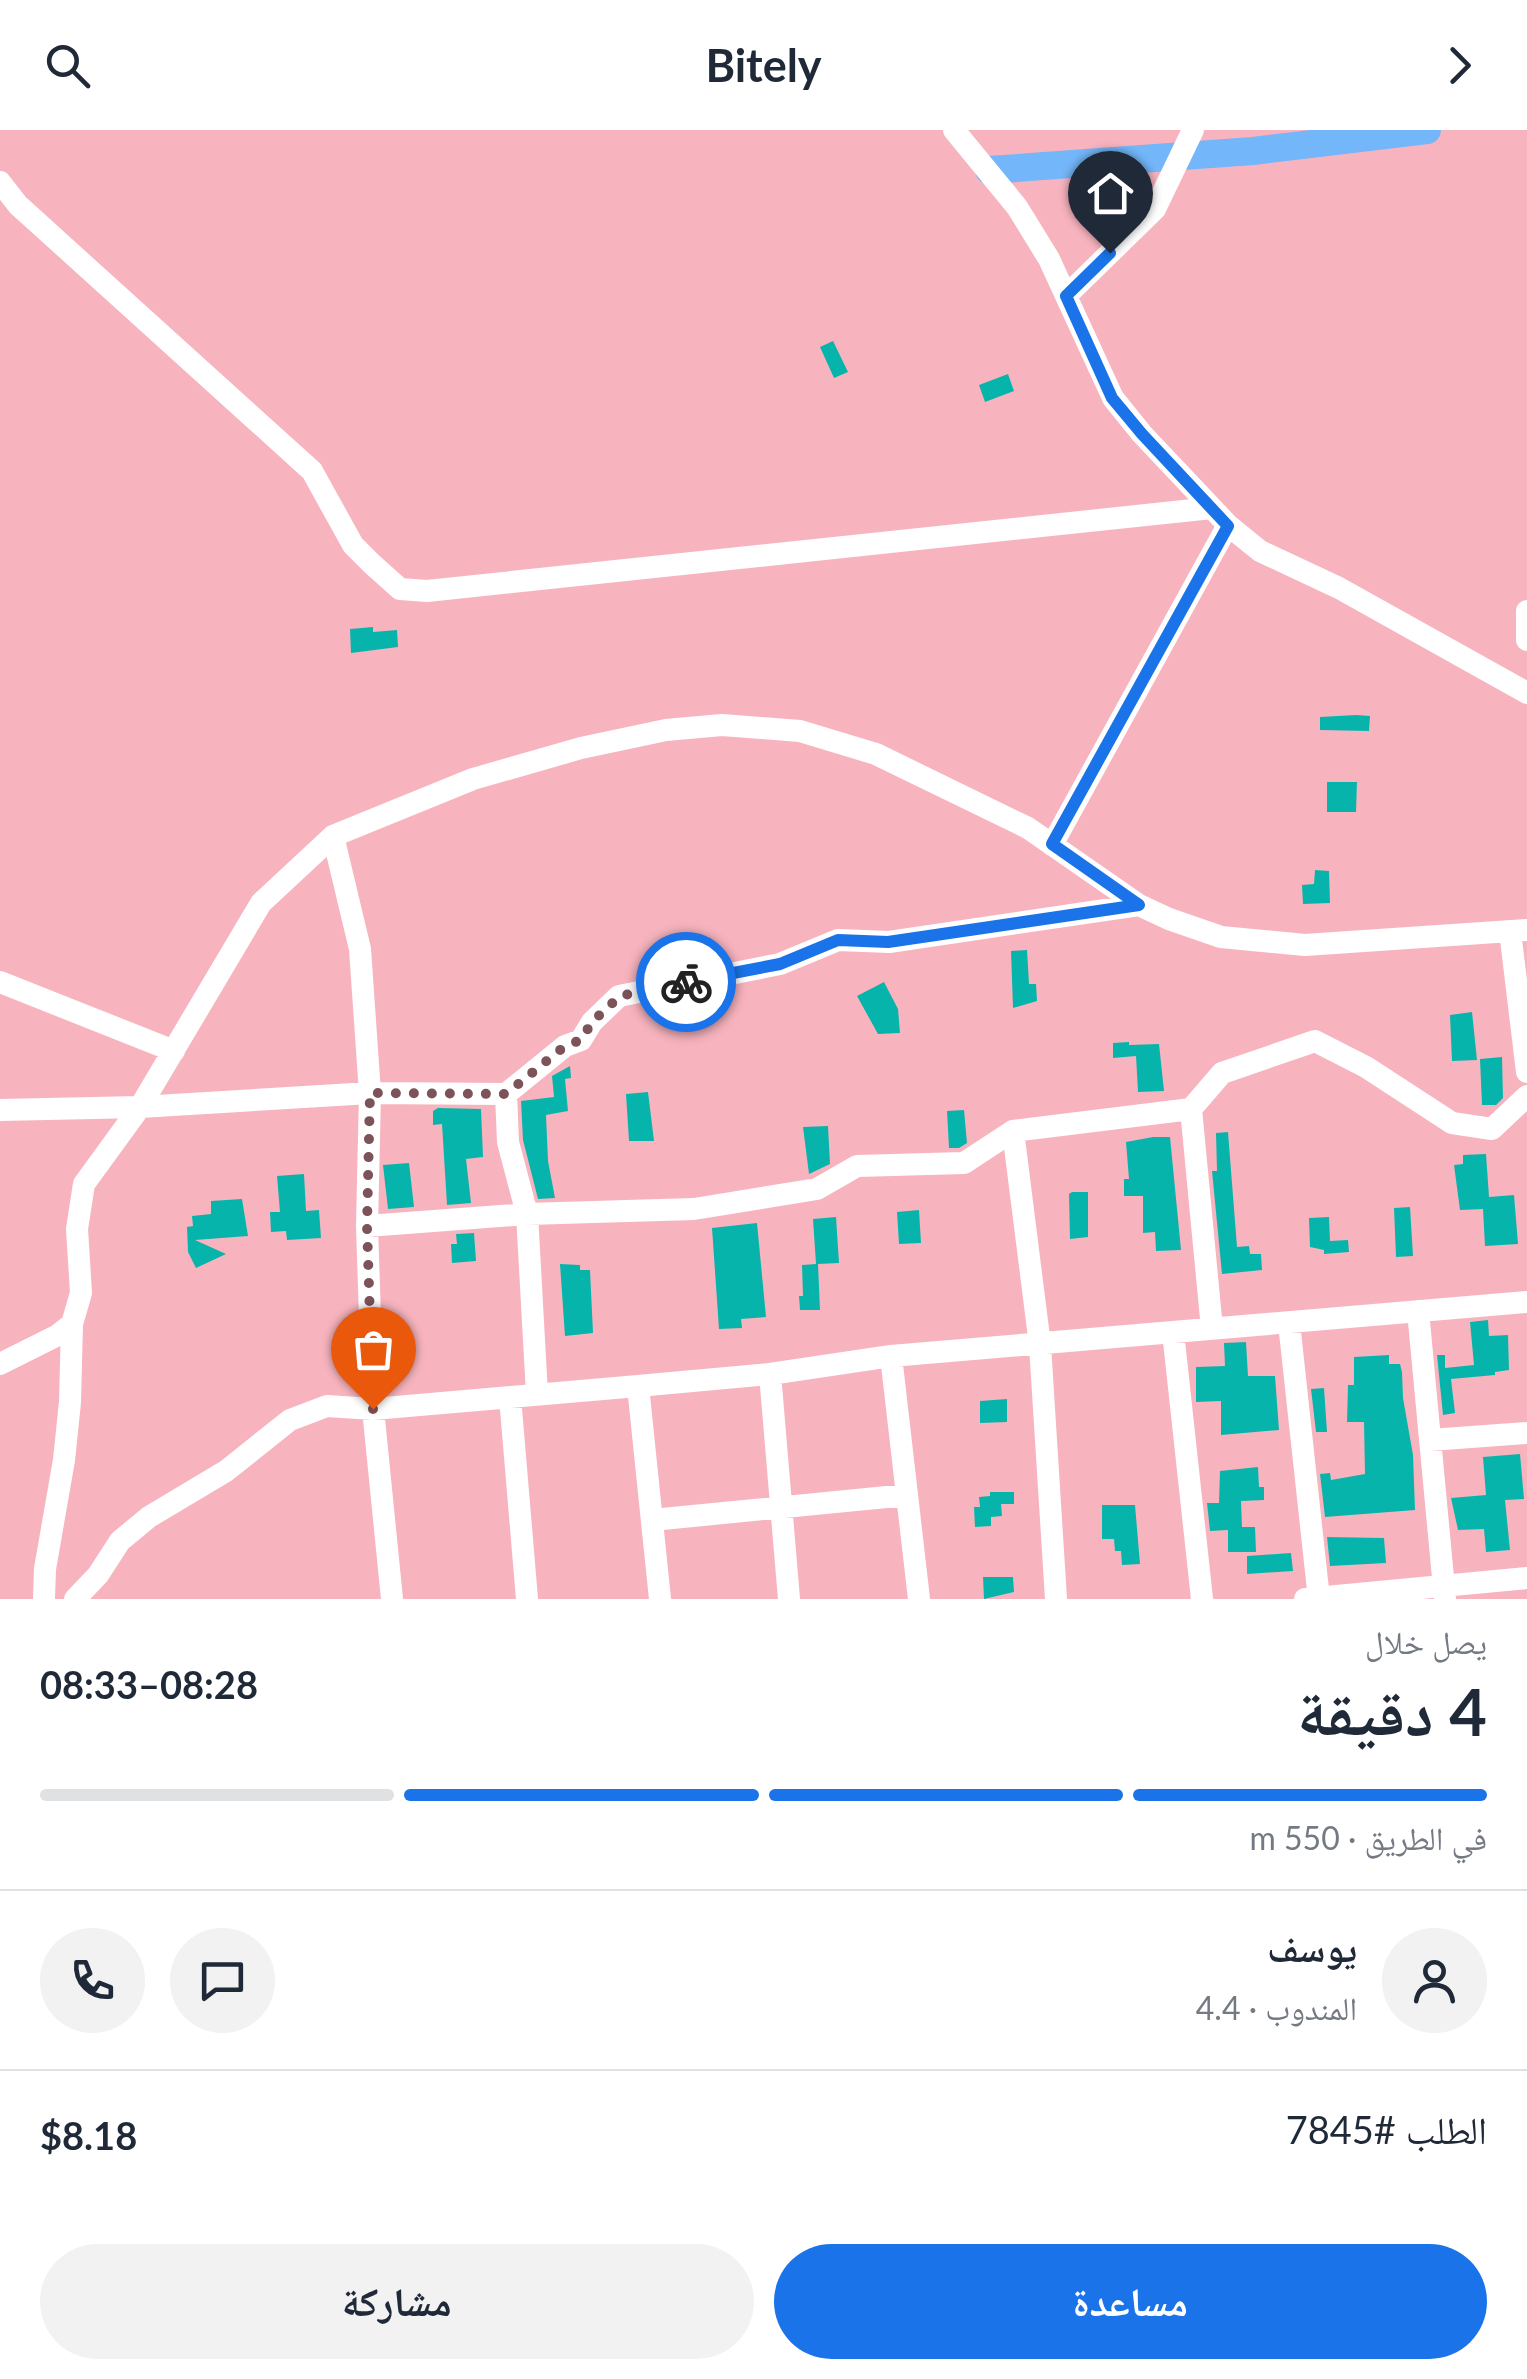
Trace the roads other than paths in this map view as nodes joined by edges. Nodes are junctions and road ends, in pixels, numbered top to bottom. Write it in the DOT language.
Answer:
graph roads {
  1 [pos="954,130"];
  2 [pos="1193,130"];
  3 [pos="0,182"];
  4 [pos="1066,296"];
  5 [pos="1220,517"];
  6 [pos="1527,611"];
  7 [pos="1527,640"];
  8 [pos="1527,693"];
  9 [pos="333,836"];
  10 [pos="1052,844"];
  11 [pos="1139,905"];
  12 [pos="1518,930"];
  13 [pos="0,982"];
  14 [pos="174,1050"];
  15 [pos="1527,1072"];
  16 [pos="370,1093"];
  17 [pos="506,1094"];
  18 [pos="1527,1096"];
  19 [pos="140,1107"];
  20 [pos="1191,1109"];
  21 [pos="0,1110"];
  22 [pos="1013,1131"];
  23 [pos="527,1214"];
  24 [pos="367,1226"];
  25 [pos="1527,1302"];
  26 [pos="1418,1311"];
  27 [pos="1289,1323"];
  28 [pos="72,1324"];
  29 [pos="1212,1329"];
  30 [pos="1172,1332"];
  31 [pos="1040,1345"];
  32 [pos="892,1356"];
  33 [pos="0,1364"];
  34 [pos="770,1374"];
  35 [pos="638,1386"];
  36 [pos="537,1394"];
  37 [pos="510,1397"];
  38 [pos="373,1409"];
  39 [pos="1527,1433"];
  40 [pos="1430,1440"];
  41 [pos="907,1495"];
  42 [pos="780,1506"];
  43 [pos="652,1520"];
  44 [pos="1527,1578"];
  45 [pos="1444,1593"];
  46 [pos="1314,1598"];
  47 [pos="44,1599"];
  48 [pos="74,1599"];
  49 [pos="392,1599"];
  50 [pos="528,1599"];
  51 [pos="660,1599"];
  52 [pos="790,1599"];
  53 [pos="919,1599"];
  54 [pos="1056,1599"];
  55 [pos="1202,1599"];
  1 -- 4 [label="street"];
  2 -- 4 [label="street"];
  3 -- 5 [label="street"];
  4 -- 5 [label="street"];
  5 -- 8 [label="street"];
  5 -- 10 [label="street"];
  6 -- 7 [label="street"];
  9 -- 10 [label="street"];
  9 -- 14 [label="street"];
  9 -- 16 [label="street"];
  10 -- 11 [label="street"];
  11 -- 12 [label="street"];
  11 -- 17 [label="street"];
  12 -- 15 [label="street"];
  13 -- 14 [label="street"];
  14 -- 19 [label="street"];
  16 -- 17 [label="street"];
  16 -- 19 [label="street"];
  16 -- 24 [label="street"];
  17 -- 23 [label="street"];
  18 -- 20 [label="street"];
  19 -- 21 [label="street"];
  19 -- 28 [label="street"];
  20 -- 22 [label="street"];
  20 -- 29 [label="street"];
  22 -- 23 [label="street"];
  22 -- 31 [label="street"];
  23 -- 24 [label="street"];
  23 -- 36 [label="street"];
  24 -- 38 [label="street"];
  25 -- 26 [label="street"];
  26 -- 27 [label="street"];
  26 -- 40 [label="street"];
  27 -- 29 [label="street"];
  27 -- 46 [label="street"];
  28 -- 33 [label="street"];
  28 -- 47 [label="street"];
  29 -- 30 [label="street"];
  30 -- 31 [label="street"];
  30 -- 55 [label="street"];
  31 -- 32 [label="street"];
  31 -- 54 [label="street"];
  32 -- 34 [label="street"];
  32 -- 41 [label="street"];
  34 -- 35 [label="street"];
  34 -- 42 [label="street"];
  35 -- 36 [label="street"];
  35 -- 43 [label="street"];
  36 -- 37 [label="street"];
  37 -- 38 [label="street"];
  37 -- 50 [label="street"];
  38 -- 48 [label="street"];
  38 -- 49 [label="street"];
  39 -- 40 [label="street"];
  40 -- 45 [label="street"];
  41 -- 42 [label="street"];
  41 -- 53 [label="street"];
  42 -- 43 [label="street"];
  42 -- 52 [label="street"];
  43 -- 51 [label="street"];
  44 -- 45 [label="street"];
  45 -- 46 [label="street"];
}
